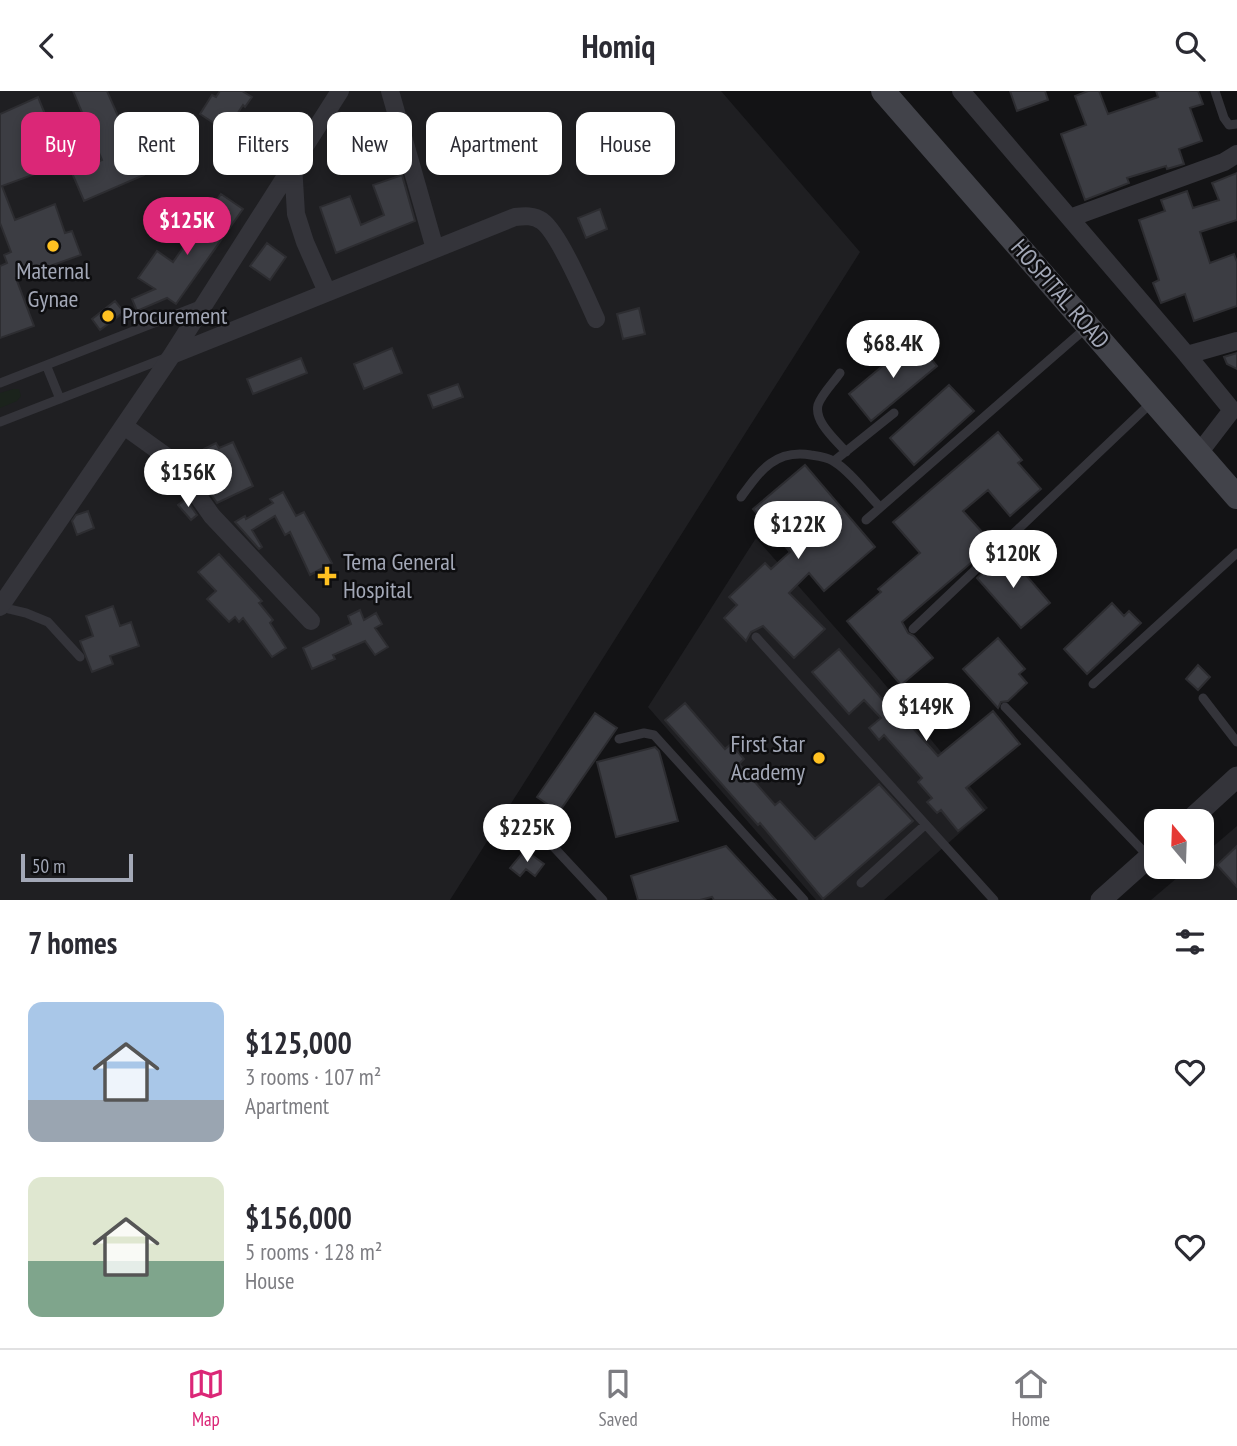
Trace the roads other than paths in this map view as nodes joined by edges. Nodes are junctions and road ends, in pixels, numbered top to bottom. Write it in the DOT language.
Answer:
graph roads {
  1 [pos="340,91"];
  2 [pos="390,91"];
  3 [pos="883,91"];
  4 [pos="961,91"];
  5 [pos="1215,91"];
  6 [pos="1237,124"];
  7 [pos="313,133"];
  8 [pos="1237,154"];
  9 [pos="286,175"];
  10 [pos="294,175"];
  11 [pos="1070,218"];
  12 [pos="435,249"];
  13 [pos="327,292"];
  14 [pos="205,303"];
  15 [pos="596,319"];
  16 [pos="1088,326"];
  17 [pos="1237,341"];
  18 [pos="172,355"];
  19 [pos="1187,355"];
  20 [pos="47,367"];
  21 [pos="840,373"];
  22 [pos="0,383"];
  23 [pos="60,399"];
  24 [pos="1153,401"];
  25 [pos="894,413"];
  26 [pos="1234,413"];
  27 [pos="0,422"];
  28 [pos="124,426"];
  29 [pos="846,452"];
  30 [pos="1199,453"];
  31 [pos="834,461"];
  32 [pos="741,497"];
  33 [pos="1237,497"];
  34 [pos="880,507"];
  35 [pos="866,520"];
  36 [pos="1237,553"];
  37 [pos="0,607"];
  38 [pos="311,621"];
  39 [pos="913,629"];
  40 [pos="756,637"];
  41 [pos="80,657"];
  42 [pos="1093,684"];
  43 [pos="1203,698"];
  44 [pos="1005,707"];
  45 [pos="619,739"];
  46 [pos="1237,742"];
  47 [pos="1237,777"];
  48 [pos="1202,809"];
  49 [pos="925,825"];
  50 [pos="535,827"];
  51 [pos="1144,845"];
  52 [pos="1144,862"];
  53 [pos="861,883"];
  54 [pos="603,900"];
  55 [pos="804,900"];
  56 [pos="994,900"];
  57 [pos="1101,900"];
  1 -- 7 [label="street"];
  2 -- 12 [label="street"];
  3 -- 16 [label="main road, HOSPITAL ROAD"];
  4 -- 11 [label="street"];
  5 -- 6 [label="lane"];
  8 -- 11 [label="street"];
  9 -- 14 [label="street"];
  10 -- 13 [label="street"];
  11 -- 19 [label="street"];
  12 -- 13 [label="street"];
  12 -- 15 [label="street"];
  13 -- 18 [label="street"];
  14 -- 18 [label="street"];
  14 -- 20 [label="lane"];
  16 -- 24 [label="main road, HOSPITAL ROAD"];
  16 -- 34 [label="lane"];
  17 -- 19 [label="street"];
  18 -- 23 [label="lane"];
  18 -- 28 [label="street"];
  19 -- 26 [label="street"];
  20 -- 22 [label="lane"];
  20 -- 23 [label="lane"];
  21 -- 29 [label="lane"];
  23 -- 27 [label="lane"];
  24 -- 30 [label="main road, HOSPITAL ROAD"];
  24 -- 39 [label="lane"];
  25 -- 29 [label="lane"];
  26 -- 30 [label="street"];
  28 -- 37 [label="street"];
  28 -- 38 [label="street"];
  29 -- 31 [label="lane"];
  30 -- 33 [label="main road, HOSPITAL ROAD"];
  31 -- 32 [label="lane"];
  31 -- 34 [label="lane"];
  34 -- 35 [label="lane"];
  36 -- 42 [label="lane"];
  37 -- 41 [label="lane"];
  40 -- 49 [label="lane"];
  43 -- 46 [label="lane"];
  44 -- 51 [label="lane"];
  45 -- 55 [label="lane"];
  47 -- 48 [label="street"];
  49 -- 53 [label="lane"];
  49 -- 56 [label="lane"];
  50 -- 54 [label="lane"];
  52 -- 57 [label="street"];
}
